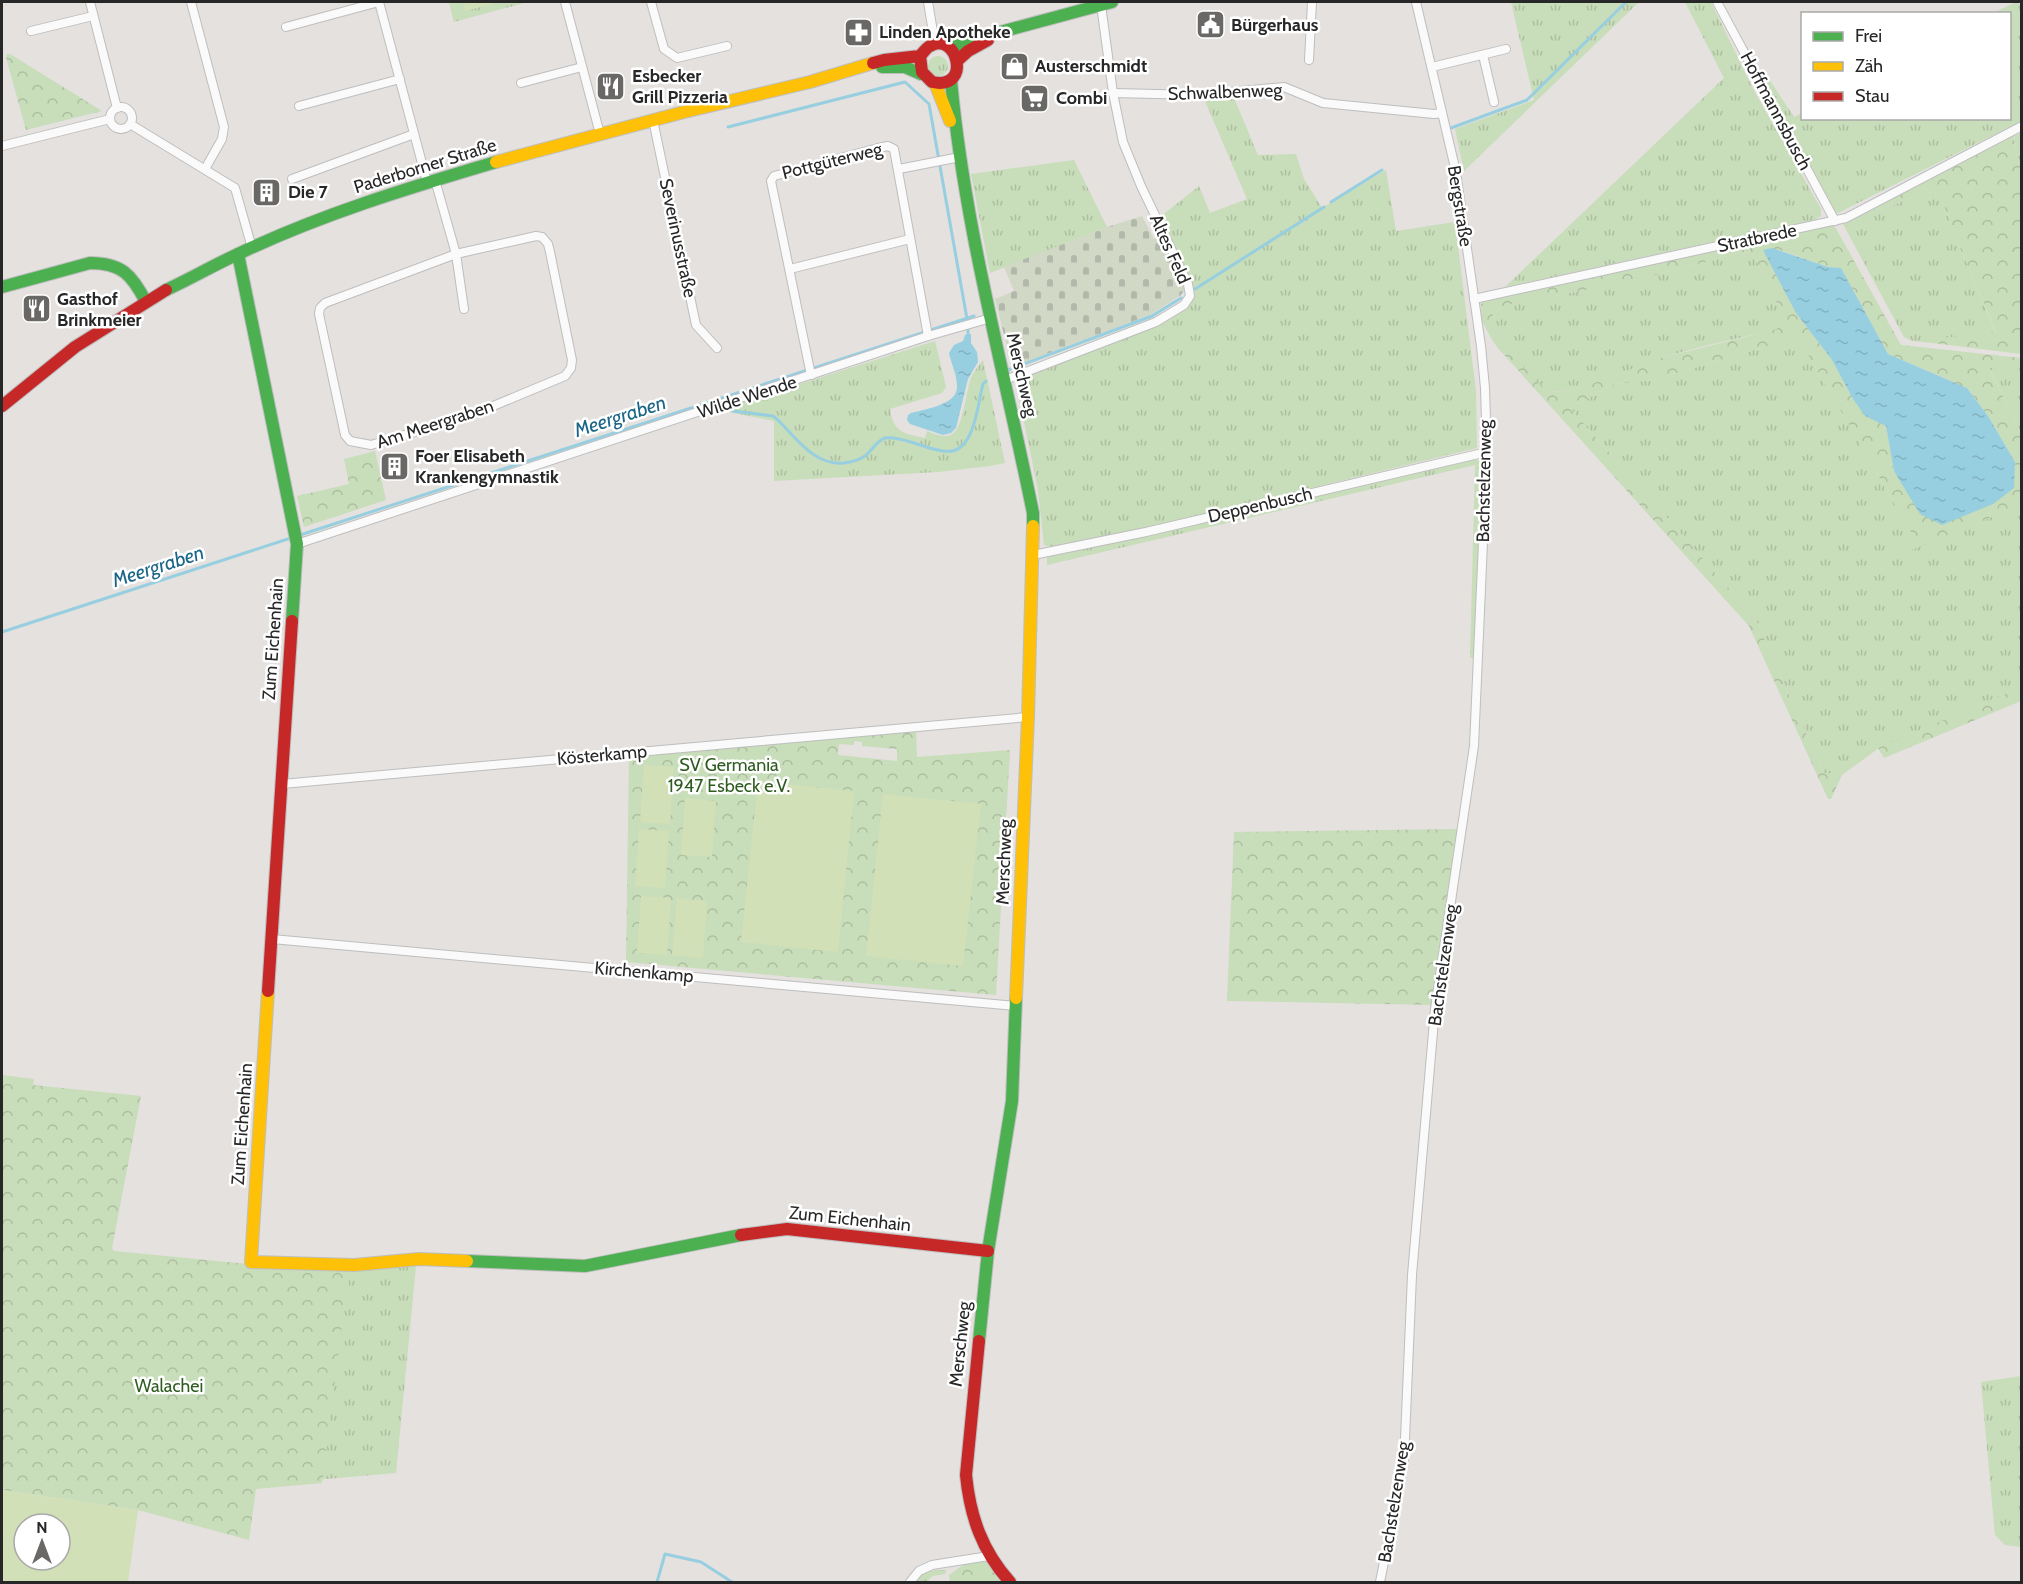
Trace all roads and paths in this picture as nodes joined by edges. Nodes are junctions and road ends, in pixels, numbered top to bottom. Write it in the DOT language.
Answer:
graph roads {
  1 [pos="90,2"];
  2 [pos="190,2"];
  3 [pos="379,2"];
  4 [pos="565,2"];
  5 [pos="651,2"];
  6 [pos="928,2"];
  7 [pos="1312,2"];
  8 [pos="1416,2"];
  9 [pos="1717,2"];
  10 [pos="1106,3"];
  11 [pos="93,16"];
  12 [pos="286,27"];
  13 [pos="31,31"];
  14 [pos="1005,31"];
  15 [pos="935,44"];
  16 [pos="726,46"];
  17 [pos="951,48"];
  18 [pos="1506,49"];
  19 [pos="1483,55"];
  20 [pos="920,56"];
  21 [pos="958,60"];
  22 [pos="1309,60"];
  23 [pos="866,66"];
  24 [pos="582,67"];
  25 [pos="1432,67"];
  26 [pos="921,74"];
  27 [pos="399,79"];
  28 [pos="951,80"];
  29 [pos="521,83"];
  30 [pos="935,83"];
  31 [pos="1113,93"];
  32 [pos="1494,102"];
  33 [pos="299,106"];
  34 [pos="117,108"];
  35 [pos="1442,113"];
  36 [pos="110,119"];
  37 [pos="654,120"];
  38 [pos="130,124"];
  39 [pos="2022,126"];
  40 [pos="414,134"];
  41 [pos="600,134"];
  42 [pos="956,135"];
  43 [pos="2,147"];
  44 [pos="960,157"];
  45 [pos="205,169"];
  46 [pos="899,169"];
  47 [pos="292,179"];
  48 [pos="431,181"];
  49 [pos="1835,221"];
  50 [pos="910,239"];
  51 [pos="252,248"];
  52 [pos="238,254"];
  53 [pos="456,254"];
  54 [pos="790,269"];
  55 [pos="2,287"];
  56 [pos="1474,299"];
  57 [pos="146,302"];
  58 [pos="464,309"];
  59 [pos="991,318"];
  60 [pos="928,336"];
  61 [pos="1481,346"];
  62 [pos="717,348"];
  63 [pos="811,375"];
  64 [pos="1005,380"];
  65 [pos="2,406"];
  66 [pos="1487,452"];
  67 [pos="297,544"];
  68 [pos="1033,555"];
  69 [pos="1028,717"];
  70 [pos="282,783"];
  71 [pos="273,939"];
  72 [pos="1016,1006"];
  73 [pos="988,1251"];
  74 [pos="989,1556"];
  75 [pos="910,1582"];
  76 [pos="1010,1582"];
  77 [pos="1380,1582"];
  1 -- 11 [label="street"];
  2 -- 45 [label="street"];
  3 -- 12 [label="street"];
  3 -- 27 [label="street"];
  4 -- 24 [label="street"];
  5 -- 16 [label="street"];
  6 -- 15 [label="street"];
  7 -- 22 [label="street"];
  8 -- 25 [label="street, Bergstraße"];
  9 -- 49 [label="street, Hoffmannsbusch"];
  10 -- 14 [label="street"];
  10 -- 31 [label="street, Altes Feld"];
  11 -- 13 [label="street"];
  11 -- 34 [label="street"];
  14 -- 17 [label="street"];
  14 -- 21 [label="street"];
  15 -- 17 [label="street"];
  15 -- 20 [label="street"];
  17 -- 21 [label="street"];
  18 -- 19 [label="street"];
  19 -- 25 [label="street"];
  19 -- 32 [label="street"];
  20 -- 23 [label="street, Paderborner Straße"];
  20 -- 26 [label="street"];
  21 -- 28 [label="street"];
  23 -- 26 [label="street, Paderborner Straße"];
  23 -- 37 [label="street, Paderborner Straße"];
  24 -- 29 [label="street"];
  24 -- 41 [label="street"];
  25 -- 35 [label="street, Bergstraße"];
  26 -- 30 [label="street, Paderborner Straße"];
  27 -- 33 [label="street"];
  27 -- 40 [label="street"];
  28 -- 30 [label="street"];
  28 -- 42 [label="street, Merschweg"];
  30 -- 42 [label="street, Merschweg"];
  31 -- 35 [label="street, Schwalbenweg"];
  31 -- 64 [label="street, Altes Feld"];
  34 -- 36 [label="street"];
  34 -- 38 [label="street"];
  35 -- 56 [label="street, Bergstraße"];
  36 -- 38 [label="street"];
  36 -- 43 [label="street"];
  37 -- 41 [label="street, Paderborner Straße"];
  37 -- 62 [label="street, Severinusstraße"];
  38 -- 45 [label="street"];
  39 -- 49 [label="street, Stratbrede"];
  40 -- 47 [label="street"];
  40 -- 48 [label="street"];
  41 -- 48 [label="street, Paderborner Straße"];
  42 -- 44 [label="street, Merschweg"];
  44 -- 46 [label="street, Pottgüterweg"];
  44 -- 59 [label="street, Merschweg"];
  45 -- 51 [label="street"];
  46 -- 50 [label="street, Pottgüterweg"];
  46 -- 54 [label="street, Pottgüterweg"];
  48 -- 51 [label="street, Paderborner Straße"];
  48 -- 53 [label="street"];
  49 -- 56 [label="street, Stratbrede"];
  50 -- 54 [label="street"];
  50 -- 60 [label="street, Pottgüterweg"];
  51 -- 52 [label="street, Paderborner Straße"];
  52 -- 57 [label="street, Paderborner Straße"];
  52 -- 67 [label="street, Zum Eichenhain"];
  53 -- 53 [label="street, Am Meergraben"];
  53 -- 58 [label="street"];
  54 -- 63 [label="street, Pottgüterweg"];
  55 -- 57 [label="street"];
  56 -- 61 [label="street, Bergstraße"];
  57 -- 65 [label="street, Paderborner Straße"];
  59 -- 60 [label="street, Wilde Wende"];
  59 -- 64 [label="street, Merschweg"];
  60 -- 63 [label="street, Wilde Wende"];
  61 -- 66 [label="street, Bachstelzenweg"];
  63 -- 67 [label="street, Wilde Wende"];
  64 -- 68 [label="street, Merschweg"];
  66 -- 68 [label="street, Deppenbusch"];
  66 -- 77 [label="street, Bachstelzenweg"];
  67 -- 70 [label="street, Zum Eichenhain"];
  68 -- 69 [label="street, Merschweg"];
  69 -- 70 [label="street, Kösterkamp"];
  69 -- 72 [label="street, Merschweg"];
  70 -- 71 [label="street, Zum Eichenhain"];
  71 -- 72 [label="street, Kirchenkamp"];
  71 -- 73 [label="street, Zum Eichenhain"];
  72 -- 73 [label="street, Merschweg"];
  73 -- 74 [label="street, Merschweg"];
  74 -- 75 [label="street"];
  74 -- 76 [label="street, Merschweg"];
}
